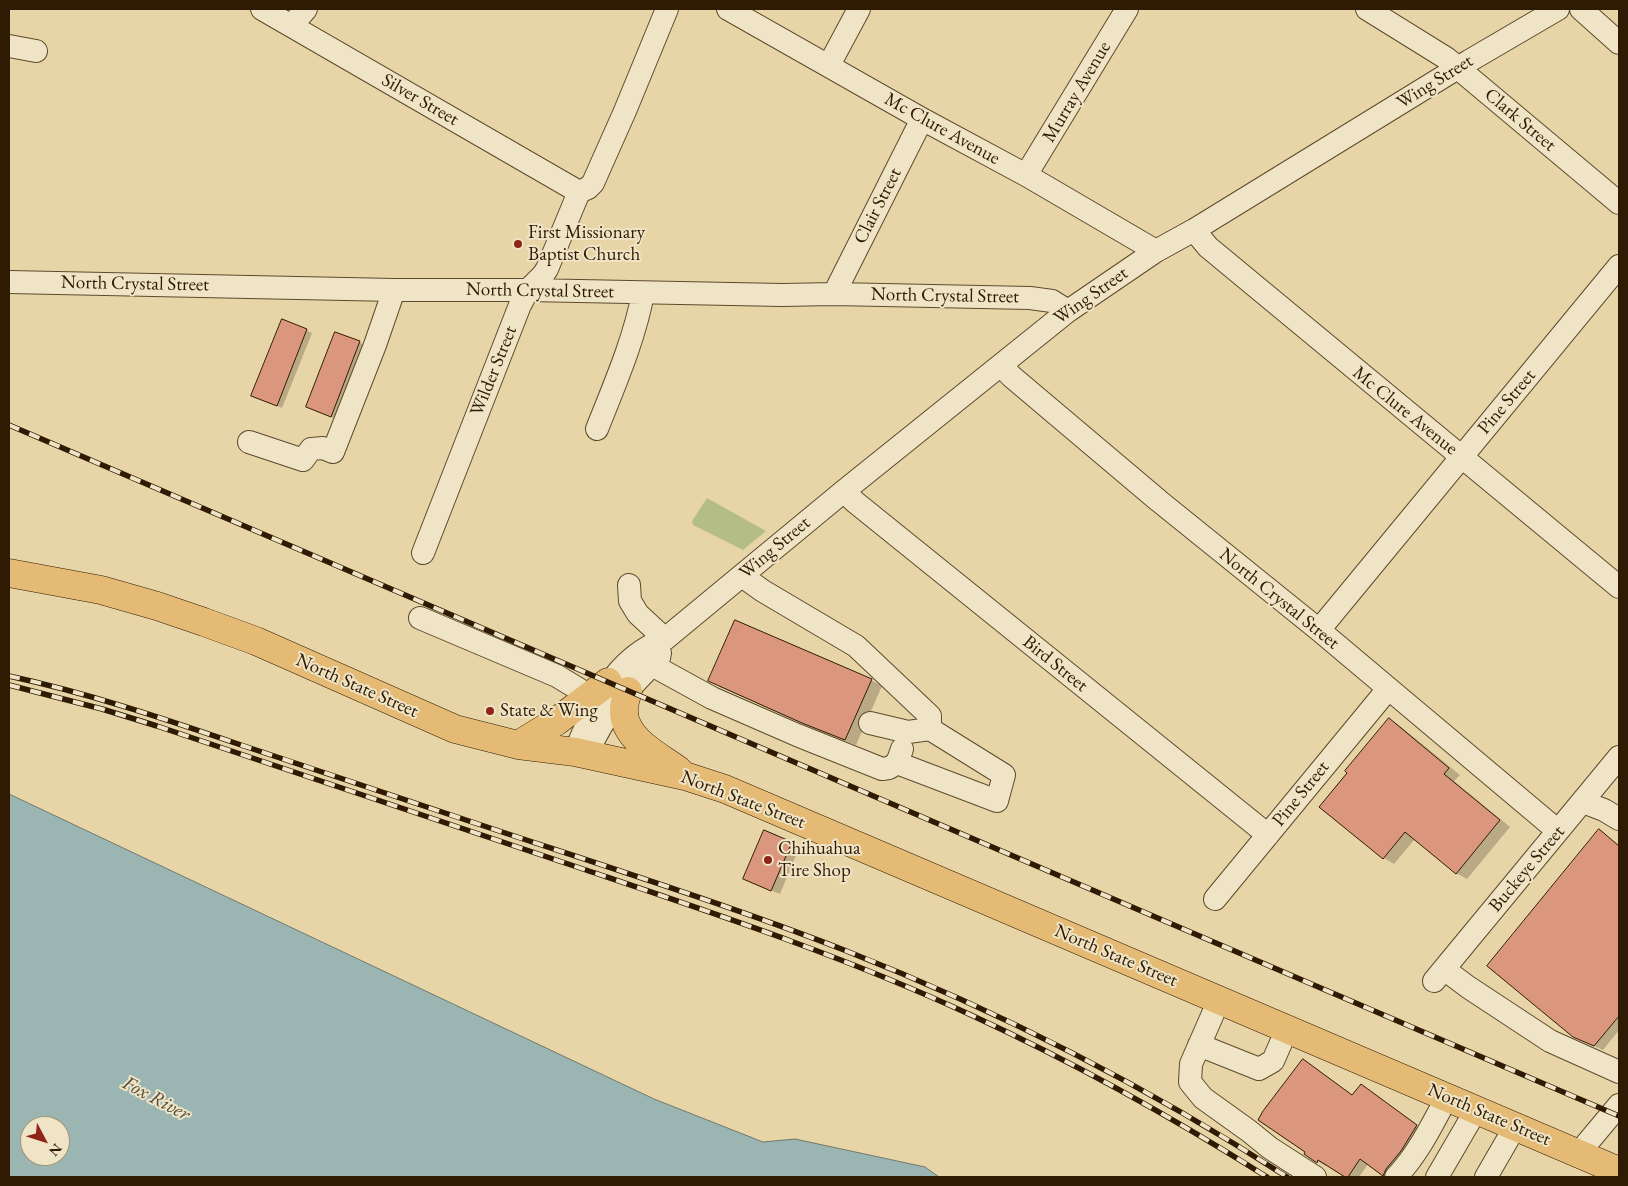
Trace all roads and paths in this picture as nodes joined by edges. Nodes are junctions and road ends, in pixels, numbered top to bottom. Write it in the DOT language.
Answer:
graph roads {
  1 [pos="262,9"];
  2 [pos="667,9"];
  3 [pos="728,9"];
  4 [pos="859,9"];
  5 [pos="1127,9"];
  6 [pos="1558,9"];
  7 [pos="1581,9"];
  8 [pos="1379,12"];
  9 [pos="299,17"];
  10 [pos="1619,43"];
  11 [pos="9,46"];
  12 [pos="36,51"];
  13 [pos="829,65"];
  14 [pos="1458,68"];
  15 [pos="922,119"];
  16 [pos="1026,175"];
  17 [pos="579,192"];
  18 [pos="1619,203"];
  19 [pos="1194,230"];
  20 [pos="1156,251"];
  21 [pos="1619,266"];
  22 [pos="9,282"];
  23 [pos="394,290"];
  24 [pos="528,290"];
  25 [pos="643,293"];
  26 [pos="834,294"];
  27 [pos="1068,311"];
  28 [pos="1002,365"];
  29 [pos="597,429"];
  30 [pos="248,442"];
  31 [pos="1462,458"];
  32 [pos="844,491"];
  33 [pos="423,553"];
  34 [pos="9,573"];
  35 [pos="742,576"];
  36 [pos="629,585"];
  37 [pos="1619,588"];
  38 [pos="420,618"];
  39 [pos="1319,630"];
  40 [pos="665,639"];
  41 [pos="652,665"];
  42 [pos="1388,689"];
  43 [pos="609,690"];
  44 [pos="870,723"];
  45 [pos="919,730"];
  46 [pos="518,745"];
  47 [pos="581,753"];
  48 [pos="1619,757"];
  49 [pos="897,763"];
  50 [pos="685,776"];
  51 [pos="1583,802"];
  52 [pos="1619,819"];
  53 [pos="1558,831"];
  54 [pos="1268,835"];
  55 [pos="1215,899"];
  56 [pos="1219,1000"];
  57 [pos="1288,1029"];
  58 [pos="1199,1045"];
  59 [pos="1619,1072"];
  60 [pos="1447,1097"];
  61 [pos="1619,1105"];
  62 [pos="1476,1110"];
  63 [pos="1515,1127"];
  64 [pos="1578,1154"];
  65 [pos="1606,1171"];
  66 [pos="1315,1177"];
  67 [pos="1396,1177"];
  68 [pos="1437,1177"];
  69 [pos="1486,1177"];
  1 -- 9 [label="street, Silver Street"];
  2 -- 17 [label="street, Wilder Street"];
  3 -- 13 [label="street, Mc Clure Avenue"];
  4 -- 13 [label="street"];
  5 -- 16 [label="street, Murray Avenue"];
  6 -- 14 [label="street, Wing Street"];
  7 -- 10 [label="street"];
  8 -- 14 [label="street, Clark Street"];
  9 -- 17 [label="street, Silver Street"];
  11 -- 12 [label="street"];
  13 -- 15 [label="street, Mc Clure Avenue"];
  14 -- 18 [label="street, Clark Street"];
  14 -- 19 [label="street, Wing Street"];
  15 -- 16 [label="street, Mc Clure Avenue"];
  15 -- 26 [label="street, Clair Street"];
  16 -- 20 [label="street, Mc Clure Avenue"];
  17 -- 24 [label="street, Wilder Street"];
  19 -- 20 [label="street, Wing Street"];
  19 -- 31 [label="street, Mc Clure Avenue"];
  20 -- 27 [label="street, Wing Street"];
  21 -- 31 [label="street, Pine Street"];
  22 -- 23 [label="street, North Crystal Street"];
  23 -- 24 [label="street, North Crystal Street"];
  23 -- 30 [label="street"];
  24 -- 25 [label="street, North Crystal Street"];
  24 -- 33 [label="street, Wilder Street"];
  25 -- 26 [label="street, North Crystal Street"];
  25 -- 29 [label="street"];
  26 -- 27 [label="street, North Crystal Street"];
  27 -- 28 [label="street, Wing Street"];
  28 -- 32 [label="street, Wing Street"];
  28 -- 39 [label="street, North Crystal Street"];
  31 -- 37 [label="street, Mc Clure Avenue"];
  31 -- 39 [label="street, Pine Street"];
  32 -- 35 [label="street, Wing Street"];
  32 -- 54 [label="street, Bird Street"];
  34 -- 46 [label="main road, North State Street"];
  35 -- 40 [label="street, Wing Street"];
  35 -- 45 [label="street"];
  36 -- 40 [label="street"];
  38 -- 43 [label="street"];
  39 -- 42 [label="street, North Crystal Street"];
  40 -- 41 [label="street, Wing Street"];
  40 -- 43 [label="street, Wing Street"];
  41 -- 43 [label="street, Wing Street"];
  41 -- 49 [label="street"];
  42 -- 53 [label="street, North Crystal Street"];
  42 -- 54 [label="street, Pine Street"];
  43 -- 46 [label="main road"];
  43 -- 47 [label="street, Wing Street"];
  43 -- 50 [label="main road"];
  44 -- 45 [label="street"];
  45 -- 49 [label="street"];
  45 -- 49 [label="street"];
  46 -- 47 [label="main road, North State Street"];
  47 -- 50 [label="main road, North State Street"];
  48 -- 51 [label="street, Buckeye Street"];
  50 -- 56 [label="main road, North State Street"];
  51 -- 52 [label="street"];
  51 -- 53 [label="street, Buckeye Street"];
  53 -- 59 [label="street, Buckeye Street"];
  54 -- 55 [label="street, Pine Street"];
  56 -- 57 [label="main road, North State Street"];
  56 -- 58 [label="street"];
  57 -- 58 [label="street"];
  57 -- 60 [label="main road, North State Street"];
  58 -- 66 [label="street"];
  60 -- 62 [label="main road, North State Street"];
  60 -- 67 [label="street"];
  61 -- 64 [label="street"];
  62 -- 63 [label="main road, North State Street"];
  62 -- 68 [label="street"];
  63 -- 64 [label="main road, North State Street"];
  63 -- 69 [label="street"];
  64 -- 65 [label="main road, North State Street"];
}
